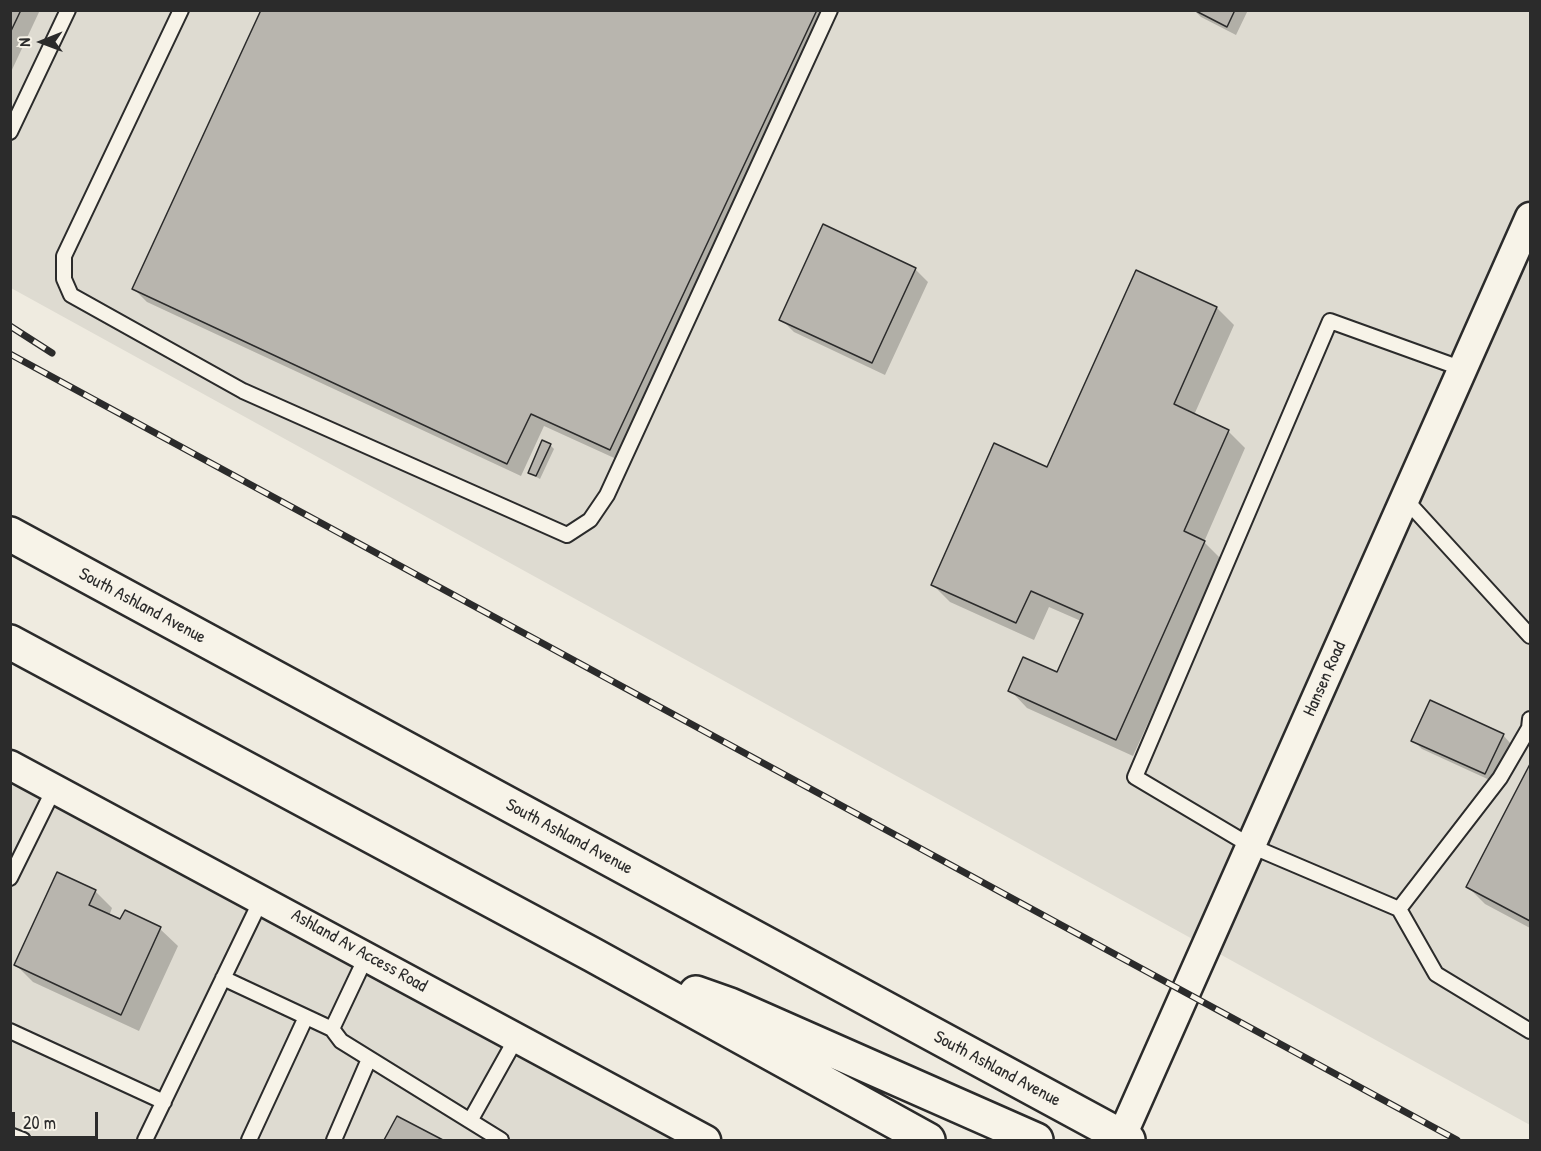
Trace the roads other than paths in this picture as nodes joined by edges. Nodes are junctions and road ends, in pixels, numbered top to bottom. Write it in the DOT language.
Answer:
graph roads {
  1 [pos="68,10"];
  2 [pos="181,10"];
  3 [pos="830,10"];
  4 [pos="10,132"];
  5 [pos="1530,217"];
  6 [pos="1463,369"];
  7 [pos="1405,499"];
  8 [pos="10,534"];
  9 [pos="1530,636"];
  10 [pos="10,642"];
  11 [pos="1530,719"];
  12 [pos="10,765"];
  13 [pos="54,789"];
  14 [pos="1251,846"];
  15 [pos="10,878"];
  16 [pos="262,898"];
  17 [pos="1399,909"];
  18 [pos="367,955"];
  19 [pos="592,955"];
  20 [pos="223,978"];
  21 [pos="306,1017"];
  22 [pos="332,1029"];
  23 [pos="10,1030"];
  24 [pos="1530,1031"];
  25 [pos="517,1038"];
  26 [pos="369,1059"];
  27 [pos="164,1102"];
  28 [pos="470,1121"];
  29 [pos="10,1135"];
  30 [pos="23,1140"];
  31 [pos="146,1140"];
  32 [pos="249,1140"];
  33 [pos="334,1140"];
  34 [pos="501,1140"];
  35 [pos="706,1140"];
  36 [pos="928,1140"];
  37 [pos="1036,1140"];
  38 [pos="1121,1140"];
  1 -- 4 [label="lane"];
  2 -- 3 [label="lane"];
  5 -- 6 [label="street, Hansen Road"];
  6 -- 7 [label="street, Hansen Road"];
  6 -- 14 [label="lane"];
  7 -- 9 [label="lane"];
  7 -- 14 [label="street, Hansen Road"];
  8 -- 38 [label="main road, South Ashland Avenue"];
  10 -- 19 [label="main road"];
  11 -- 17 [label="lane"];
  12 -- 13 [label="street, Ashland Av Access Road"];
  13 -- 15 [label="lane"];
  13 -- 16 [label="street, Ashland Av Access Road"];
  14 -- 17 [label="lane"];
  14 -- 38 [label="street, Hansen Road"];
  16 -- 18 [label="street, Ashland Av Access Road"];
  16 -- 20 [label="lane"];
  17 -- 24 [label="lane"];
  18 -- 22 [label="lane"];
  18 -- 25 [label="street, Ashland Av Access Road"];
  19 -- 36 [label="main road"];
  19 -- 37 [label="main road"];
  20 -- 21 [label="lane"];
  20 -- 27 [label="lane"];
  21 -- 22 [label="lane"];
  21 -- 32 [label="lane"];
  22 -- 26 [label="lane"];
  23 -- 27 [label="lane"];
  25 -- 28 [label="lane"];
  25 -- 35 [label="street, Ashland Av Access Road"];
  26 -- 28 [label="lane"];
  26 -- 33 [label="lane"];
  27 -- 31 [label="lane"];
  28 -- 34 [label="lane"];
  29 -- 30 [label="lane"];
}
